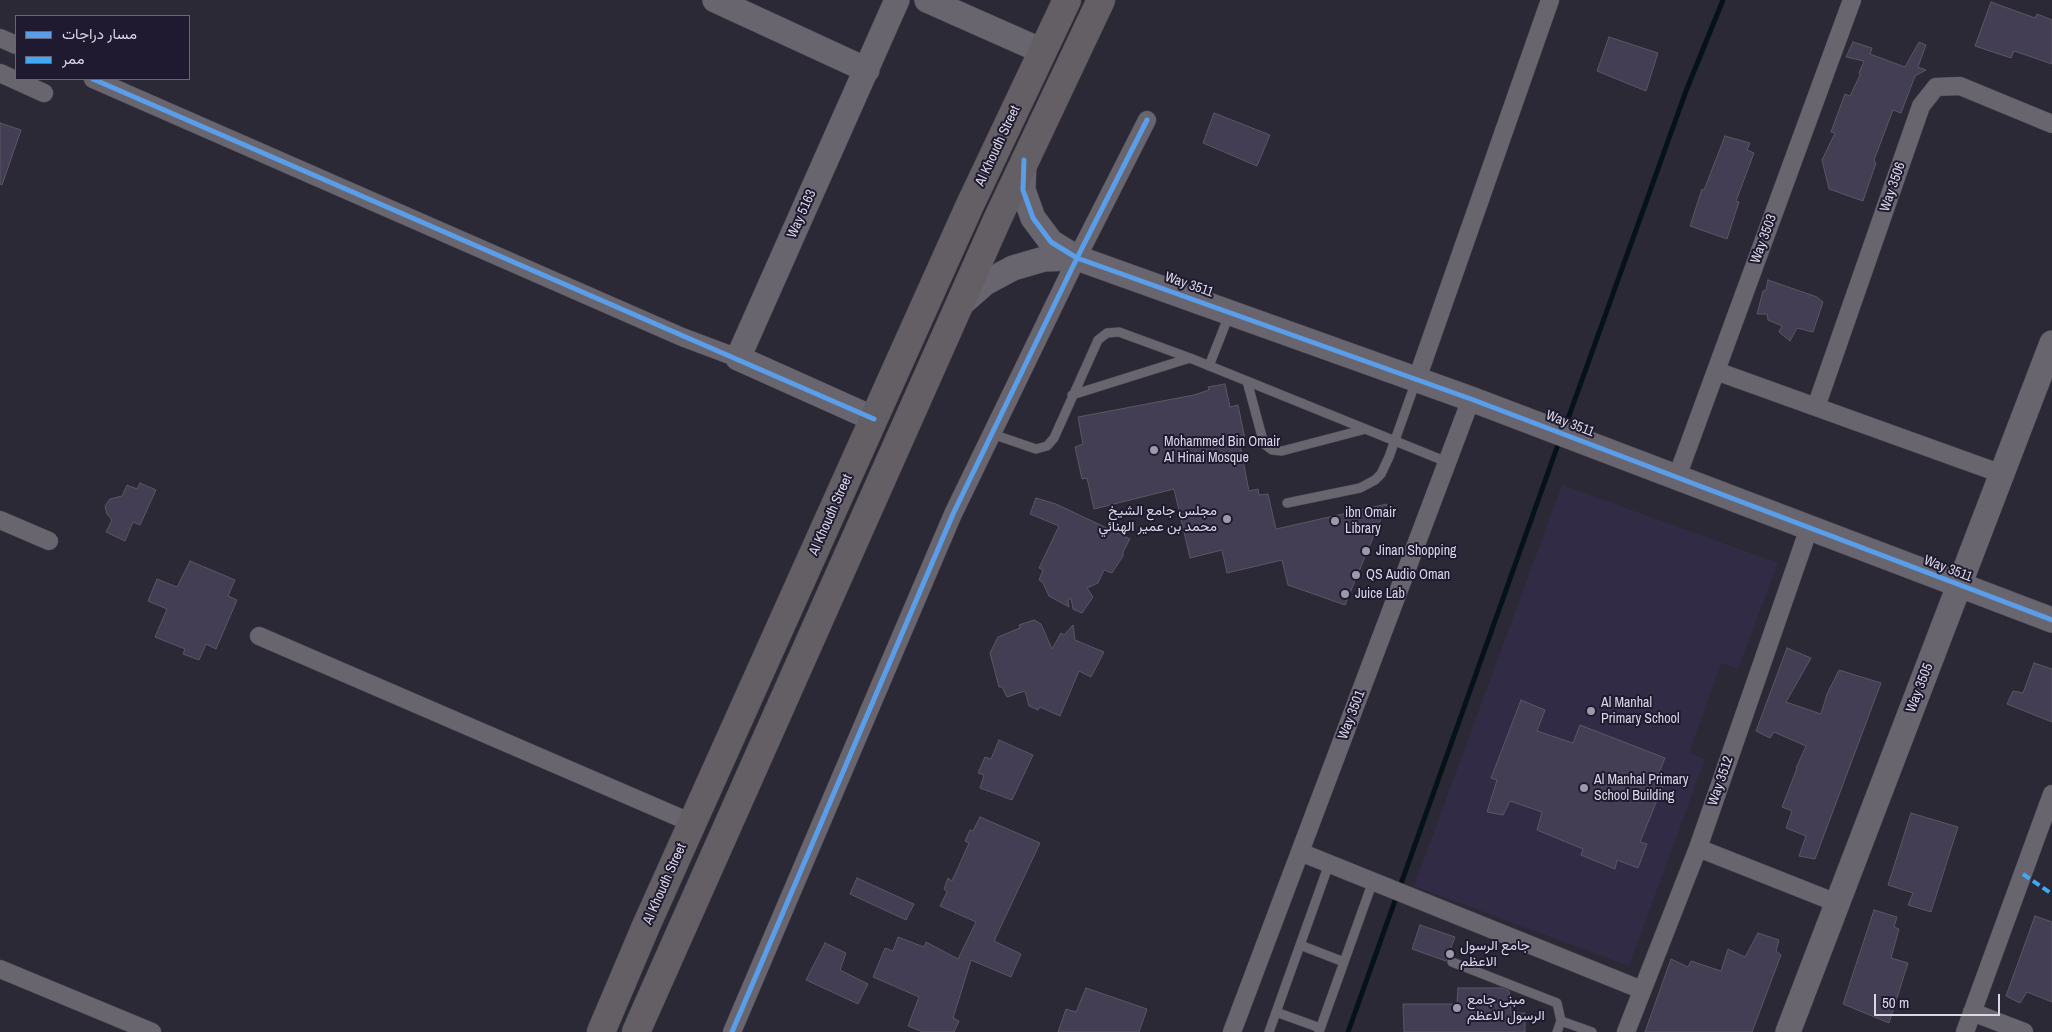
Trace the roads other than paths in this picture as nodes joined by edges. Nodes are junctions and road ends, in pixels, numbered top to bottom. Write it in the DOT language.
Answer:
graph roads {
  1 [pos="715,0"];
  2 [pos="897,0"];
  3 [pos="927,0"];
  4 [pos="1066,0"];
  5 [pos="1100,0"];
  6 [pos="1550,0"];
  7 [pos="1852,0"];
  8 [pos="0,38"];
  9 [pos="15,45"];
  10 [pos="1042,52"];
  11 [pos="867,70"];
  12 [pos="0,73"];
  13 [pos="15,80"];
  14 [pos="15,80"];
  15 [pos="96,80"];
  16 [pos="44,93"];
  17 [pos="1147,120"];
  18 [pos="2052,124"];
  19 [pos="1024,160"];
  20 [pos="1077,258"];
  21 [pos="961,304"];
  22 [pos="1231,312"];
  23 [pos="2052,343"];
  24 [pos="738,358"];
  25 [pos="1190,358"];
  26 [pos="1209,366"];
  27 [pos="1716,371"];
  28 [pos="1417,379"];
  29 [pos="1247,381"];
  30 [pos="1072,395"];
  31 [pos="1472,399"];
  32 [pos="1816,407"];
  33 [pos="874,419"];
  34 [pos="1366,429"];
  35 [pos="992,434"];
  36 [pos="1395,441"];
  37 [pos="1447,462"];
  38 [pos="2002,474"];
  39 [pos="1677,477"];
  40 [pos="1287,503"];
  41 [pos="0,520"];
  42 [pos="1809,528"];
  43 [pos="48,541"];
  44 [pos="1959,585"];
  45 [pos="2052,620"];
  46 [pos="259,636"];
  47 [pos="2052,794"];
  48 [pos="692,823"];
  49 [pos="1698,848"];
  50 [pos="1300,852"];
  51 [pos="1329,864"];
  52 [pos="1373,881"];
  53 [pos="1837,904"];
  54 [pos="1300,945"];
  55 [pos="1344,962"];
  56 [pos="1452,962"];
  57 [pos="0,969"];
  58 [pos="1642,990"];
  59 [pos="1276,1012"];
  60 [pos="1972,1012"];
  61 [pos="1561,1021"];
  62 [pos="1320,1030"];
  63 [pos="152,1032"];
  64 [pos="601,1032"];
  65 [pos="636,1032"];
  66 [pos="732,1032"];
  67 [pos="1232,1032"];
  68 [pos="1269,1032"];
  69 [pos="1557,1032"];
  70 [pos="1592,1032"];
  71 [pos="1626,1032"];
  72 [pos="1788,1032"];
  73 [pos="1965,1032"];
  74 [pos="2024,1032"];
  1 -- 11 [label="street"];
  2 -- 11 [label="street, Way 5163"];
  3 -- 10 [label="street"];
  4 -- 10 [label="main road, Al Khoudh Street"];
  5 -- 19 [label="main road"];
  6 -- 28 [label="street"];
  7 -- 27 [label="street, Way 3503"];
  8 -- 9 [label="street"];
  10 -- 33 [label="main road, Al Khoudh Street"];
  11 -- 24 [label="street, Way 5163"];
  12 -- 13 [label="street"];
  14 -- 16 [label="street"];
  15 -- 24 [label="street"];
  17 -- 20 [label="street"];
  18 -- 32 [label="street, Way 3506"];
  19 -- 20 [label="street"];
  19 -- 21 [label="main road"];
  20 -- 21 [label="street"];
  20 -- 22 [label="street, Way 3511"];
  20 -- 35 [label="street"];
  21 -- 65 [label="main road"];
  22 -- 26 [label="lane"];
  22 -- 28 [label="street, Way 3511"];
  23 -- 38 [label="street, Way 3505"];
  24 -- 33 [label="street"];
  25 -- 26 [label="lane"];
  25 -- 30 [label="lane"];
  25 -- 30 [label="lane"];
  26 -- 29 [label="lane"];
  27 -- 32 [label="street"];
  27 -- 39 [label="street, Way 3503"];
  28 -- 31 [label="street, Way 3511"];
  28 -- 36 [label="lane"];
  29 -- 34 [label="lane"];
  29 -- 34 [label="lane"];
  30 -- 35 [label="lane"];
  31 -- 37 [label="street, Way 3501"];
  31 -- 39 [label="street, Way 3511"];
  32 -- 38 [label="street"];
  33 -- 48 [label="main road, Al Khoudh Street"];
  34 -- 36 [label="lane"];
  35 -- 66 [label="street"];
  36 -- 37 [label="lane"];
  36 -- 40 [label="lane"];
  37 -- 50 [label="street, Way 3501"];
  38 -- 44 [label="street, Way 3505"];
  39 -- 42 [label="street, Way 3511"];
  41 -- 43 [label="street"];
  42 -- 44 [label="street, Way 3511"];
  42 -- 49 [label="street, Way 3512"];
  44 -- 45 [label="street, Way 3511"];
  44 -- 53 [label="street, Way 3505"];
  46 -- 48 [label="street"];
  47 -- 60 [label="street"];
  48 -- 64 [label="main road, Al Khoudh Street"];
  49 -- 53 [label="street"];
  49 -- 58 [label="street, Way 3512"];
  50 -- 51 [label="street"];
  50 -- 67 [label="street, Way 3501"];
  51 -- 52 [label="street"];
  51 -- 54 [label="lane"];
  52 -- 55 [label="lane"];
  52 -- 58 [label="street"];
  53 -- 72 [label="street, Way 3505"];
  54 -- 55 [label="lane"];
  54 -- 59 [label="lane"];
  55 -- 62 [label="lane"];
  56 -- 61 [label="lane"];
  57 -- 63 [label="street"];
  58 -- 71 [label="street, Way 3512"];
  59 -- 62 [label="lane"];
  59 -- 68 [label="lane"];
  60 -- 73 [label="street"];
  60 -- 74 [label="street"];
  61 -- 69 [label="lane"];
  61 -- 70 [label="lane"];
}
